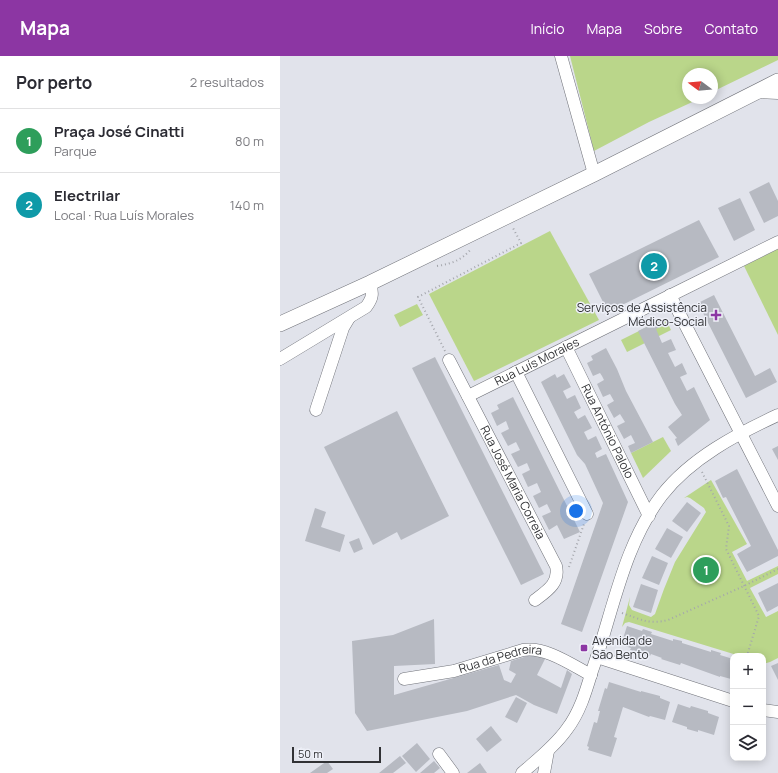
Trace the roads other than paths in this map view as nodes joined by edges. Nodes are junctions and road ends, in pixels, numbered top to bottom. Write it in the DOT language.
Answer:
graph roads {
  1 [pos="561,56"];
  2 [pos="778,81"];
  3 [pos="755,92"];
  4 [pos="778,93"];
  5 [pos="594,174"];
  6 [pos="778,242"];
  7 [pos="370,283"];
  8 [pos="670,295"];
  9 [pos="332,301"];
  10 [pos="349,318"];
  11 [pos="280,324"];
  12 [pos="280,334"];
  13 [pos="566,347"];
  14 [pos="280,359"];
  15 [pos="449,360"];
  16 [pos="516,372"];
  17 [pos="468,396"];
  18 [pos="316,410"];
  19 [pos="778,415"];
  20 [pos="740,433"];
  21 [pos="778,506"];
  22 [pos="587,514"];
  23 [pos="649,516"];
  24 [pos="535,600"];
  25 [pos="597,657"];
  26 [pos="591,674"];
  27 [pos="404,679"];
  28 [pos="730,700"];
  29 [pos="766,710"];
  30 [pos="778,712"];
  31 [pos="548,751"];
  32 [pos="439,754"];
  33 [pos="454,773"];
  34 [pos="522,773"];
  35 [pos="544,773"];
  1 -- 5 [label="street"];
  2 -- 3 [label="main road"];
  3 -- 4 [label="street"];
  3 -- 5 [label="main road"];
  5 -- 7 [label="main road"];
  6 -- 8 [label="street, Rua Luís Morales"];
  7 -- 9 [label="main road"];
  7 -- 10 [label="street"];
  8 -- 13 [label="street, Rua Luís Morales"];
  8 -- 20 [label="street"];
  9 -- 11 [label="main road"];
  9 -- 12 [label="main road"];
  10 -- 14 [label="street"];
  10 -- 18 [label="street"];
  13 -- 16 [label="street, Rua Luís Morales"];
  13 -- 23 [label="street, Rua António Palolo"];
  15 -- 17 [label="street, Rua José Maria Correia"];
  16 -- 17 [label="street, Rua Luís Morales"];
  16 -- 22 [label="street"];
  17 -- 24 [label="street, Rua José Maria Correia"];
  19 -- 20 [label="street"];
  20 -- 21 [label="street"];
  20 -- 23 [label="street"];
  23 -- 25 [label="street"];
  25 -- 26 [label="street"];
  25 -- 28 [label="street"];
  26 -- 27 [label="street, Rua da Pedreira"];
  26 -- 31 [label="street"];
  29 -- 30 [label="street"];
  31 -- 34 [label="street"];
  31 -- 35 [label="street"];
  32 -- 33 [label="street"];
}
